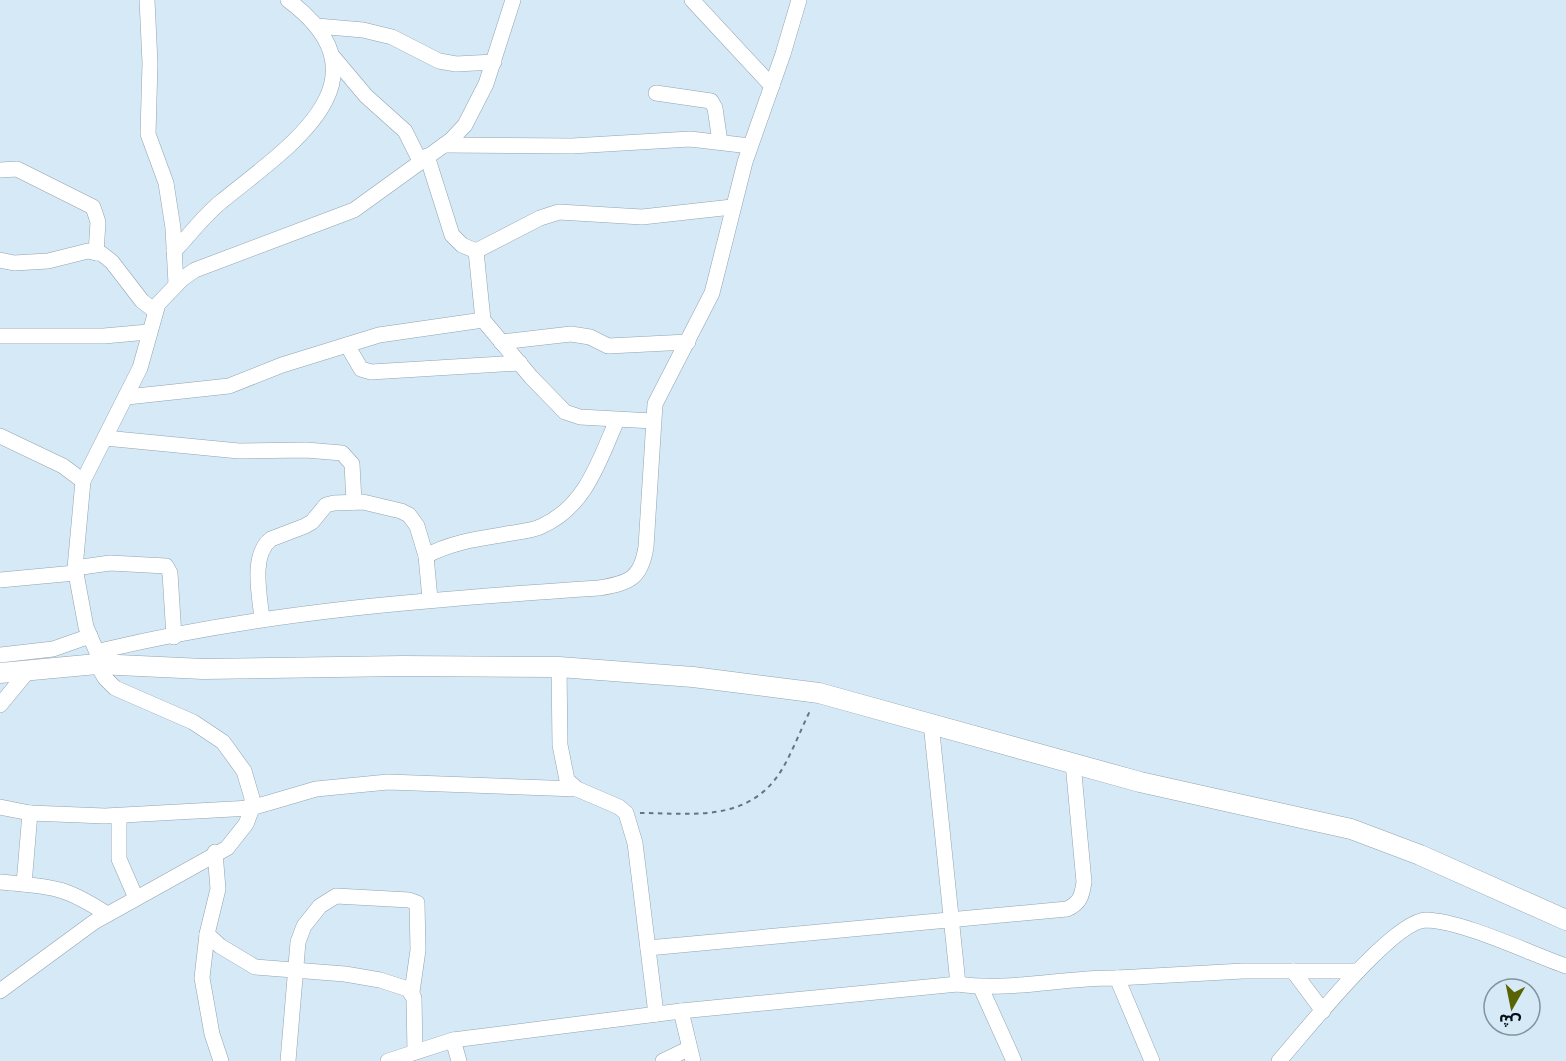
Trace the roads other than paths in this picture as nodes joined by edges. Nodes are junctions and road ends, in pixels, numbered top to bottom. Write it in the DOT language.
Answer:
graph roads {
  1 [pos="147,0"];
  2 [pos="288,0"];
  3 [pos="513,0"];
  4 [pos="692,0"];
  5 [pos="799,0"];
  6 [pos="317,26"];
  7 [pos="334,58"];
  8 [pos="494,62"];
  9 [pos="772,86"];
  10 [pos="656,93"];
  11 [pos="720,142"];
  12 [pos="444,145"];
  13 [pos="750,146"];
  14 [pos="423,159"];
  15 [pos="0,170"];
  16 [pos="732,207"];
  17 [pos="174,251"];
  18 [pos="476,251"];
  19 [pos="96,253"];
  20 [pos="0,260"];
  21 [pos="176,284"];
  22 [pos="154,311"];
  23 [pos="483,320"];
  24 [pos="148,332"];
  25 [pos="0,336"];
  26 [pos="501,342"];
  27 [pos="688,342"];
  28 [pos="347,345"];
  29 [pos="520,363"];
  30 [pos="127,397"];
  31 [pos="616,420"];
  32 [pos="652,421"];
  33 [pos="0,436"];
  34 [pos="105,438"];
  35 [pos="83,481"];
  36 [pos="354,502"];
  37 [pos="426,556"];
  38 [pos="75,571"];
  39 [pos="0,580"];
  40 [pos="430,599"];
  41 [pos="262,619"];
  42 [pos="90,636"];
  43 [pos="174,637"];
  44 [pos="0,655"];
  45 [pos="98,660"];
  46 [pos="559,667"];
  47 [pos="28,670"];
  48 [pos="0,673"];
  49 [pos="0,705"];
  50 [pos="931,723"];
  51 [pos="1073,763"];
  52 [pos="577,789"];
  53 [pos="0,807"];
  54 [pos="251,808"];
  55 [pos="30,813"];
  56 [pos="118,816"];
  57 [pos="215,852"];
  58 [pos="0,882"];
  59 [pos="24,884"];
  60 [pos="136,898"];
  61 [pos="107,914"];
  62 [pos="952,919"];
  63 [pos="1566,920"];
  64 [pos="207,934"];
  65 [pos="648,948"];
  66 [pos="1566,966"];
  67 [pos="295,969"];
  68 [pos="1293,971"];
  69 [pos="1358,971"];
  70 [pos="1117,978"];
  71 [pos="958,984"];
  72 [pos="981,988"];
  73 [pos="0,991"];
  74 [pos="412,992"];
  75 [pos="681,1011"];
  76 [pos="1323,1011"];
  77 [pos="656,1014"];
  78 [pos="453,1040"];
  79 [pos="415,1052"];
  80 [pos="690,1055"];
  81 [pos="221,1061"];
  82 [pos="288,1061"];
  83 [pos="388,1061"];
  84 [pos="459,1061"];
  85 [pos="663,1061"];
  86 [pos="1014,1061"];
  87 [pos="1152,1061"];
  88 [pos="1279,1061"];
  1 -- 17 [label="street"];
  2 -- 6 [label="street"];
  3 -- 8 [label="street"];
  4 -- 9 [label="street"];
  5 -- 9 [label="street"];
  6 -- 7 [label="street"];
  6 -- 8 [label="street"];
  7 -- 14 [label="street"];
  7 -- 17 [label="street"];
  8 -- 12 [label="street"];
  9 -- 13 [label="street"];
  10 -- 11 [label="street"];
  11 -- 12 [label="street"];
  11 -- 13 [label="street"];
  12 -- 14 [label="street"];
  13 -- 16 [label="street"];
  14 -- 18 [label="street"];
  14 -- 21 [label="street"];
  15 -- 19 [label="street"];
  16 -- 18 [label="street"];
  16 -- 27 [label="street"];
  17 -- 21 [label="street"];
  18 -- 23 [label="street"];
  19 -- 20 [label="street"];
  19 -- 22 [label="street"];
  21 -- 22 [label="street"];
  22 -- 24 [label="street"];
  23 -- 26 [label="street"];
  23 -- 28 [label="street"];
  24 -- 25 [label="street"];
  24 -- 30 [label="street"];
  26 -- 27 [label="street"];
  26 -- 29 [label="street"];
  27 -- 32 [label="street"];
  28 -- 29 [label="street"];
  28 -- 30 [label="street"];
  29 -- 31 [label="street"];
  30 -- 34 [label="street"];
  31 -- 32 [label="street"];
  31 -- 37 [label="street"];
  32 -- 40 [label="street"];
  33 -- 35 [label="street"];
  34 -- 35 [label="street"];
  34 -- 36 [label="street"];
  35 -- 38 [label="street"];
  36 -- 37 [label="street"];
  36 -- 41 [label="street"];
  37 -- 40 [label="street"];
  38 -- 39 [label="street"];
  38 -- 42 [label="street"];
  38 -- 43 [label="street"];
  40 -- 41 [label="street"];
  41 -- 43 [label="street"];
  42 -- 44 [label="street"];
  42 -- 45 [label="street"];
  43 -- 45 [label="street"];
  45 -- 46 [label="street"];
  45 -- 47 [label="street"];
  45 -- 54 [label="street"];
  46 -- 50 [label="street"];
  46 -- 52 [label="street"];
  47 -- 48 [label="street"];
  47 -- 49 [label="street"];
  50 -- 51 [label="street"];
  50 -- 62 [label="street"];
  51 -- 62 [label="street"];
  51 -- 63 [label="street"];
  52 -- 54 [label="street"];
  52 -- 65 [label="street"];
  53 -- 55 [label="street"];
  54 -- 56 [label="street"];
  54 -- 57 [label="street"];
  55 -- 56 [label="street"];
  55 -- 59 [label="street"];
  56 -- 60 [label="street"];
  57 -- 60 [label="street"];
  57 -- 64 [label="street"];
  58 -- 59 [label="street"];
  59 -- 61 [label="street"];
  60 -- 61 [label="street"];
  61 -- 73 [label="street"];
  62 -- 65 [label="street"];
  62 -- 71 [label="street"];
  64 -- 67 [label="street"];
  64 -- 81 [label="street"];
  65 -- 77 [label="street"];
  66 -- 69 [label="street"];
  67 -- 74 [label="street"];
  67 -- 74 [label="street"];
  67 -- 82 [label="street"];
  68 -- 69 [label="street"];
  68 -- 70 [label="street"];
  68 -- 76 [label="street"];
  69 -- 76 [label="street"];
  70 -- 72 [label="street"];
  70 -- 87 [label="street"];
  71 -- 72 [label="street"];
  71 -- 75 [label="street"];
  72 -- 86 [label="street"];
  74 -- 79 [label="street"];
  75 -- 77 [label="street"];
  75 -- 80 [label="street"];
  76 -- 88 [label="street"];
  77 -- 78 [label="street"];
  78 -- 79 [label="street"];
  78 -- 84 [label="street"];
  79 -- 83 [label="street"];
  80 -- 85 [label="street"];
}
